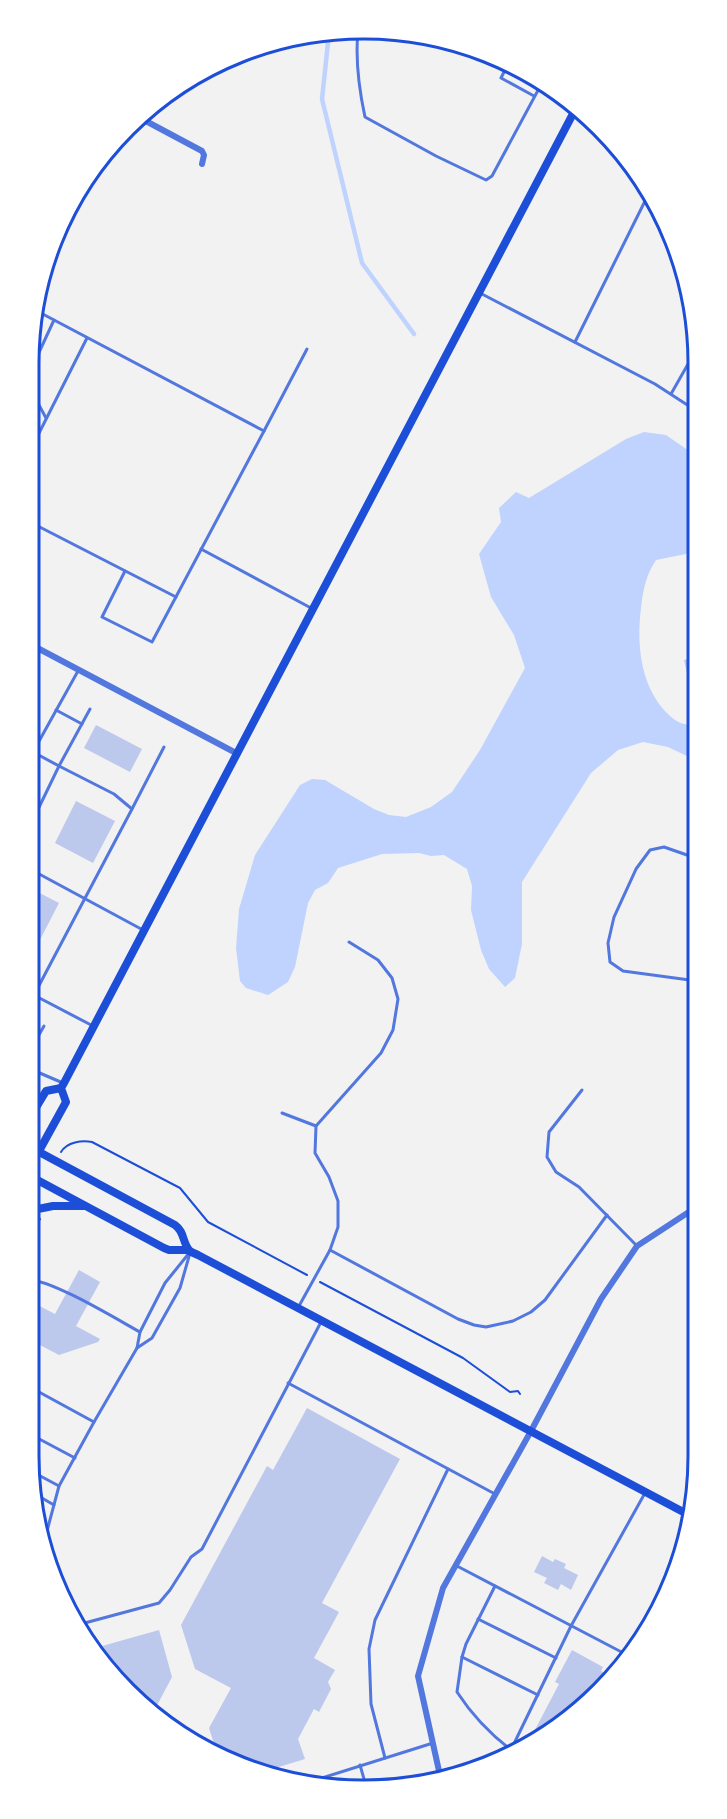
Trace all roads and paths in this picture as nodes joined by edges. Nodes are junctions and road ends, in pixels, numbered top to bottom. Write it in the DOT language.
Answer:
graph roads {
  1 [pos="357,39"];
  2 [pos="505,71"];
  3 [pos="538,90"];
  4 [pos="535,96"];
  5 [pos="572,116"];
  6 [pos="148,122"];
  7 [pos="202,164"];
  8 [pos="645,201"];
  9 [pos="478,292"];
  10 [pos="43,314"];
  11 [pos="54,320"];
  12 [pos="87,338"];
  13 [pos="575,342"];
  14 [pos="307,349"];
  15 [pos="40,351"];
  16 [pos="688,364"];
  17 [pos="670,394"];
  18 [pos="688,405"];
  19 [pos="39,406"];
  20 [pos="46,419"];
  21 [pos="264,431"];
  22 [pos="39,433"];
  23 [pos="39,527"];
  24 [pos="201,549"];
  25 [pos="125,571"];
  26 [pos="176,597"];
  27 [pos="313,609"];
  28 [pos="39,649"];
  29 [pos="79,669"];
  30 [pos="90,709"];
  31 [pos="56,710"];
  32 [pos="82,724"];
  33 [pos="39,741"];
  34 [pos="164,747"];
  35 [pos="237,753"];
  36 [pos="39,755"];
  37 [pos="59,766"];
  38 [pos="39,807"];
  39 [pos="132,809"];
  40 [pos="688,856"];
  41 [pos="39,874"];
  42 [pos="85,898"];
  43 [pos="144,930"];
  44 [pos="349,942"];
  45 [pos="688,980"];
  46 [pos="39,985"];
  47 [pos="39,998"];
  48 [pos="44,1026"];
  49 [pos="94,1026"];
  50 [pos="39,1034"];
  51 [pos="39,1074"];
  52 [pos="62,1086"];
  53 [pos="582,1090"];
  54 [pos="39,1103"];
  55 [pos="282,1113"];
  56 [pos="316,1126"];
  57 [pos="64,1147"];
  58 [pos="39,1152"];
  59 [pos="39,1179"];
  60 [pos="86,1206"];
  61 [pos="39,1209"];
  62 [pos="688,1213"];
  63 [pos="607,1215"];
  64 [pos="39,1216"];
  65 [pos="39,1222"];
  66 [pos="637,1246"];
  67 [pos="330,1250"];
  68 [pos="190,1252"];
  69 [pos="304,1274"];
  70 [pos="39,1282"];
  71 [pos="321,1282"];
  72 [pos="298,1308"];
  73 [pos="322,1320"];
  74 [pos="140,1332"];
  75 [pos="137,1348"];
  76 [pos="288,1383"];
  77 [pos="39,1392"];
  78 [pos="520,1394"];
  79 [pos="94,1422"];
  80 [pos="531,1431"];
  81 [pos="39,1439"];
  82 [pos="75,1458"];
  83 [pos="448,1469"];
  84 [pos="40,1476"];
  85 [pos="59,1486"];
  86 [pos="646,1492"];
  87 [pos="495,1494"];
  88 [pos="42,1498"];
  89 [pos="54,1505"];
  90 [pos="683,1512"];
  91 [pos="48,1530"];
  92 [pos="455,1565"];
  93 [pos="495,1586"];
  94 [pos="478,1619"];
  95 [pos="85,1623"];
  96 [pos="572,1626"];
  97 [pos="621,1652"];
  98 [pos="462,1657"];
  99 [pos="556,1658"];
  100 [pos="538,1695"];
  101 [pos="433,1743"];
  102 [pos="514,1743"];
  103 [pos="505,1748"];
  104 [pos="385,1758"];
  105 [pos="360,1765"];
  106 [pos="439,1771"];
  107 [pos="323,1777"];
  108 [pos="364,1780"];
  1 -- 4 [label="lane"];
  2 -- 4 [label="lane"];
  3 -- 4 [label="lane"];
  5 -- 9 [label="main road"];
  6 -- 7 [label="street"];
  8 -- 13 [label="lane"];
  9 -- 13 [label="lane"];
  9 -- 27 [label="main road"];
  10 -- 11 [label="lane"];
  11 -- 12 [label="lane"];
  11 -- 15 [label="lane"];
  12 -- 20 [label="lane"];
  12 -- 21 [label="lane"];
  13 -- 17 [label="lane"];
  14 -- 21 [label="lane"];
  16 -- 17 [label="lane"];
  17 -- 18 [label="lane"];
  19 -- 20 [label="lane"];
  20 -- 22 [label="lane"];
  21 -- 24 [label="lane"];
  23 -- 25 [label="lane"];
  24 -- 26 [label="lane"];
  24 -- 27 [label="lane"];
  25 -- 26 [label="lane"];
  25 -- 26 [label="lane"];
  27 -- 35 [label="main road"];
  28 -- 29 [label="street"];
  29 -- 31 [label="lane"];
  29 -- 35 [label="street"];
  30 -- 32 [label="lane"];
  31 -- 32 [label="lane"];
  31 -- 33 [label="lane"];
  32 -- 37 [label="lane"];
  34 -- 39 [label="lane"];
  35 -- 43 [label="main road"];
  36 -- 37 [label="lane"];
  37 -- 38 [label="lane"];
  37 -- 39 [label="lane"];
  39 -- 42 [label="lane"];
  40 -- 45 [label="lane"];
  41 -- 42 [label="lane"];
  42 -- 43 [label="lane"];
  42 -- 46 [label="lane"];
  43 -- 49 [label="main road"];
  44 -- 56 [label="lane"];
  47 -- 49 [label="lane"];
  48 -- 50 [label="lane"];
  49 -- 52 [label="main road"];
  51 -- 52 [label="lane"];
  52 -- 54 [label="main road"];
  52 -- 58 [label="main road"];
  53 -- 63 [label="lane"];
  55 -- 56 [label="lane"];
  56 -- 67 [label="lane"];
  57 -- 69 [label="path"];
  58 -- 68 [label="main road"];
  59 -- 60 [label="main road"];
  60 -- 61 [label="main road"];
  60 -- 68 [label="main road"];
  62 -- 66 [label="street"];
  63 -- 66 [label="lane"];
  63 -- 67 [label="lane"];
  64 -- 65 [label="path"];
  66 -- 80 [label="street"];
  67 -- 72 [label="lane"];
  68 -- 72 [label="main road"];
  68 -- 74 [label="lane"];
  68 -- 75 [label="lane"];
  70 -- 74 [label="lane"];
  71 -- 78 [label="path"];
  72 -- 73 [label="main road"];
  73 -- 76 [label="lane"];
  73 -- 80 [label="main road"];
  74 -- 75 [label="lane"];
  75 -- 79 [label="lane"];
  76 -- 83 [label="lane"];
  76 -- 95 [label="lane"];
  77 -- 79 [label="lane"];
  79 -- 82 [label="lane"];
  80 -- 86 [label="main road"];
  80 -- 87 [label="street"];
  81 -- 82 [label="lane"];
  82 -- 85 [label="lane"];
  83 -- 87 [label="lane"];
  83 -- 104 [label="lane"];
  84 -- 85 [label="lane"];
  85 -- 89 [label="lane"];
  86 -- 90 [label="main road"];
  86 -- 96 [label="lane"];
  87 -- 92 [label="street"];
  88 -- 89 [label="lane"];
  89 -- 91 [label="lane"];
  92 -- 93 [label="lane"];
  92 -- 101 [label="street"];
  93 -- 94 [label="lane"];
  93 -- 96 [label="lane"];
  94 -- 98 [label="lane"];
  94 -- 99 [label="lane"];
  96 -- 97 [label="lane"];
  96 -- 99 [label="lane"];
  98 -- 100 [label="lane"];
  98 -- 103 [label="lane"];
  99 -- 100 [label="lane"];
  100 -- 102 [label="lane"];
  101 -- 104 [label="lane"];
  101 -- 106 [label="street"];
  104 -- 105 [label="lane"];
  105 -- 107 [label="lane"];
  105 -- 108 [label="lane"];
}
